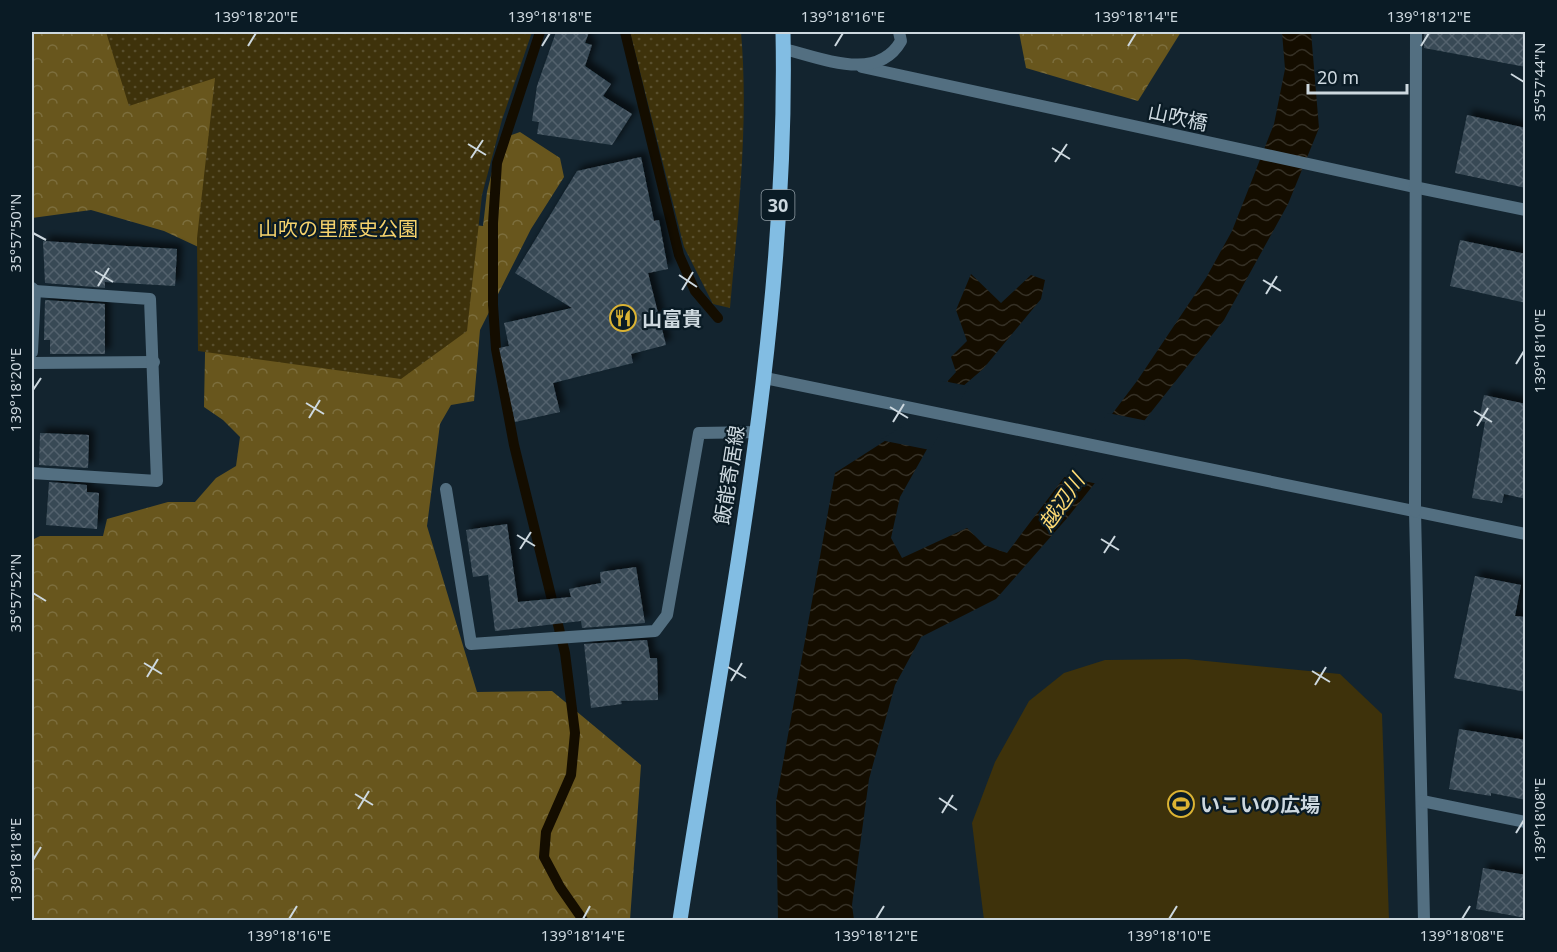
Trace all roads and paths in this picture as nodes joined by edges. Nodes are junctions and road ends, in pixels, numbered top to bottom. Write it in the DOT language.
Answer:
graph roads {
  1 [pos="783,32"];
  2 [pos="899,32"];
  3 [pos="1416,32"];
  4 [pos="783,49"];
  5 [pos="862,67"];
  6 [pos="1414,187"];
  7 [pos="1526,210"];
  8 [pos="33,290"];
  9 [pos="32,352"];
  10 [pos="154,362"];
  11 [pos="32,363"];
  12 [pos="765,378"];
  13 [pos="758,432"];
  14 [pos="32,473"];
  15 [pos="446,489"];
  16 [pos="1415,511"];
  17 [pos="1526,534"];
  18 [pos="1422,801"];
  19 [pos="1526,822"];
  20 [pos="680,921"];
  21 [pos="1424,921"];
  1 -- 4 [label="main road, 飯能寄居線 / 30"];
  2 -- 5 [label="street"];
  3 -- 6 [label="street"];
  4 -- 5 [label="street, 山吹橋"];
  4 -- 12 [label="main road, 飯能寄居線 / 30"];
  5 -- 6 [label="street, 山吹橋"];
  6 -- 7 [label="street, 山吹橋"];
  6 -- 16 [label="street"];
  8 -- 9 [label="street"];
  8 -- 10 [label="street"];
  10 -- 11 [label="street"];
  10 -- 14 [label="street"];
  12 -- 13 [label="main road, 飯能寄居線 / 30"];
  12 -- 16 [label="street"];
  13 -- 15 [label="street"];
  13 -- 20 [label="main road, 飯能寄居線 / 30"];
  16 -- 17 [label="street"];
  16 -- 18 [label="street"];
  18 -- 19 [label="street"];
  18 -- 21 [label="street"];
}
